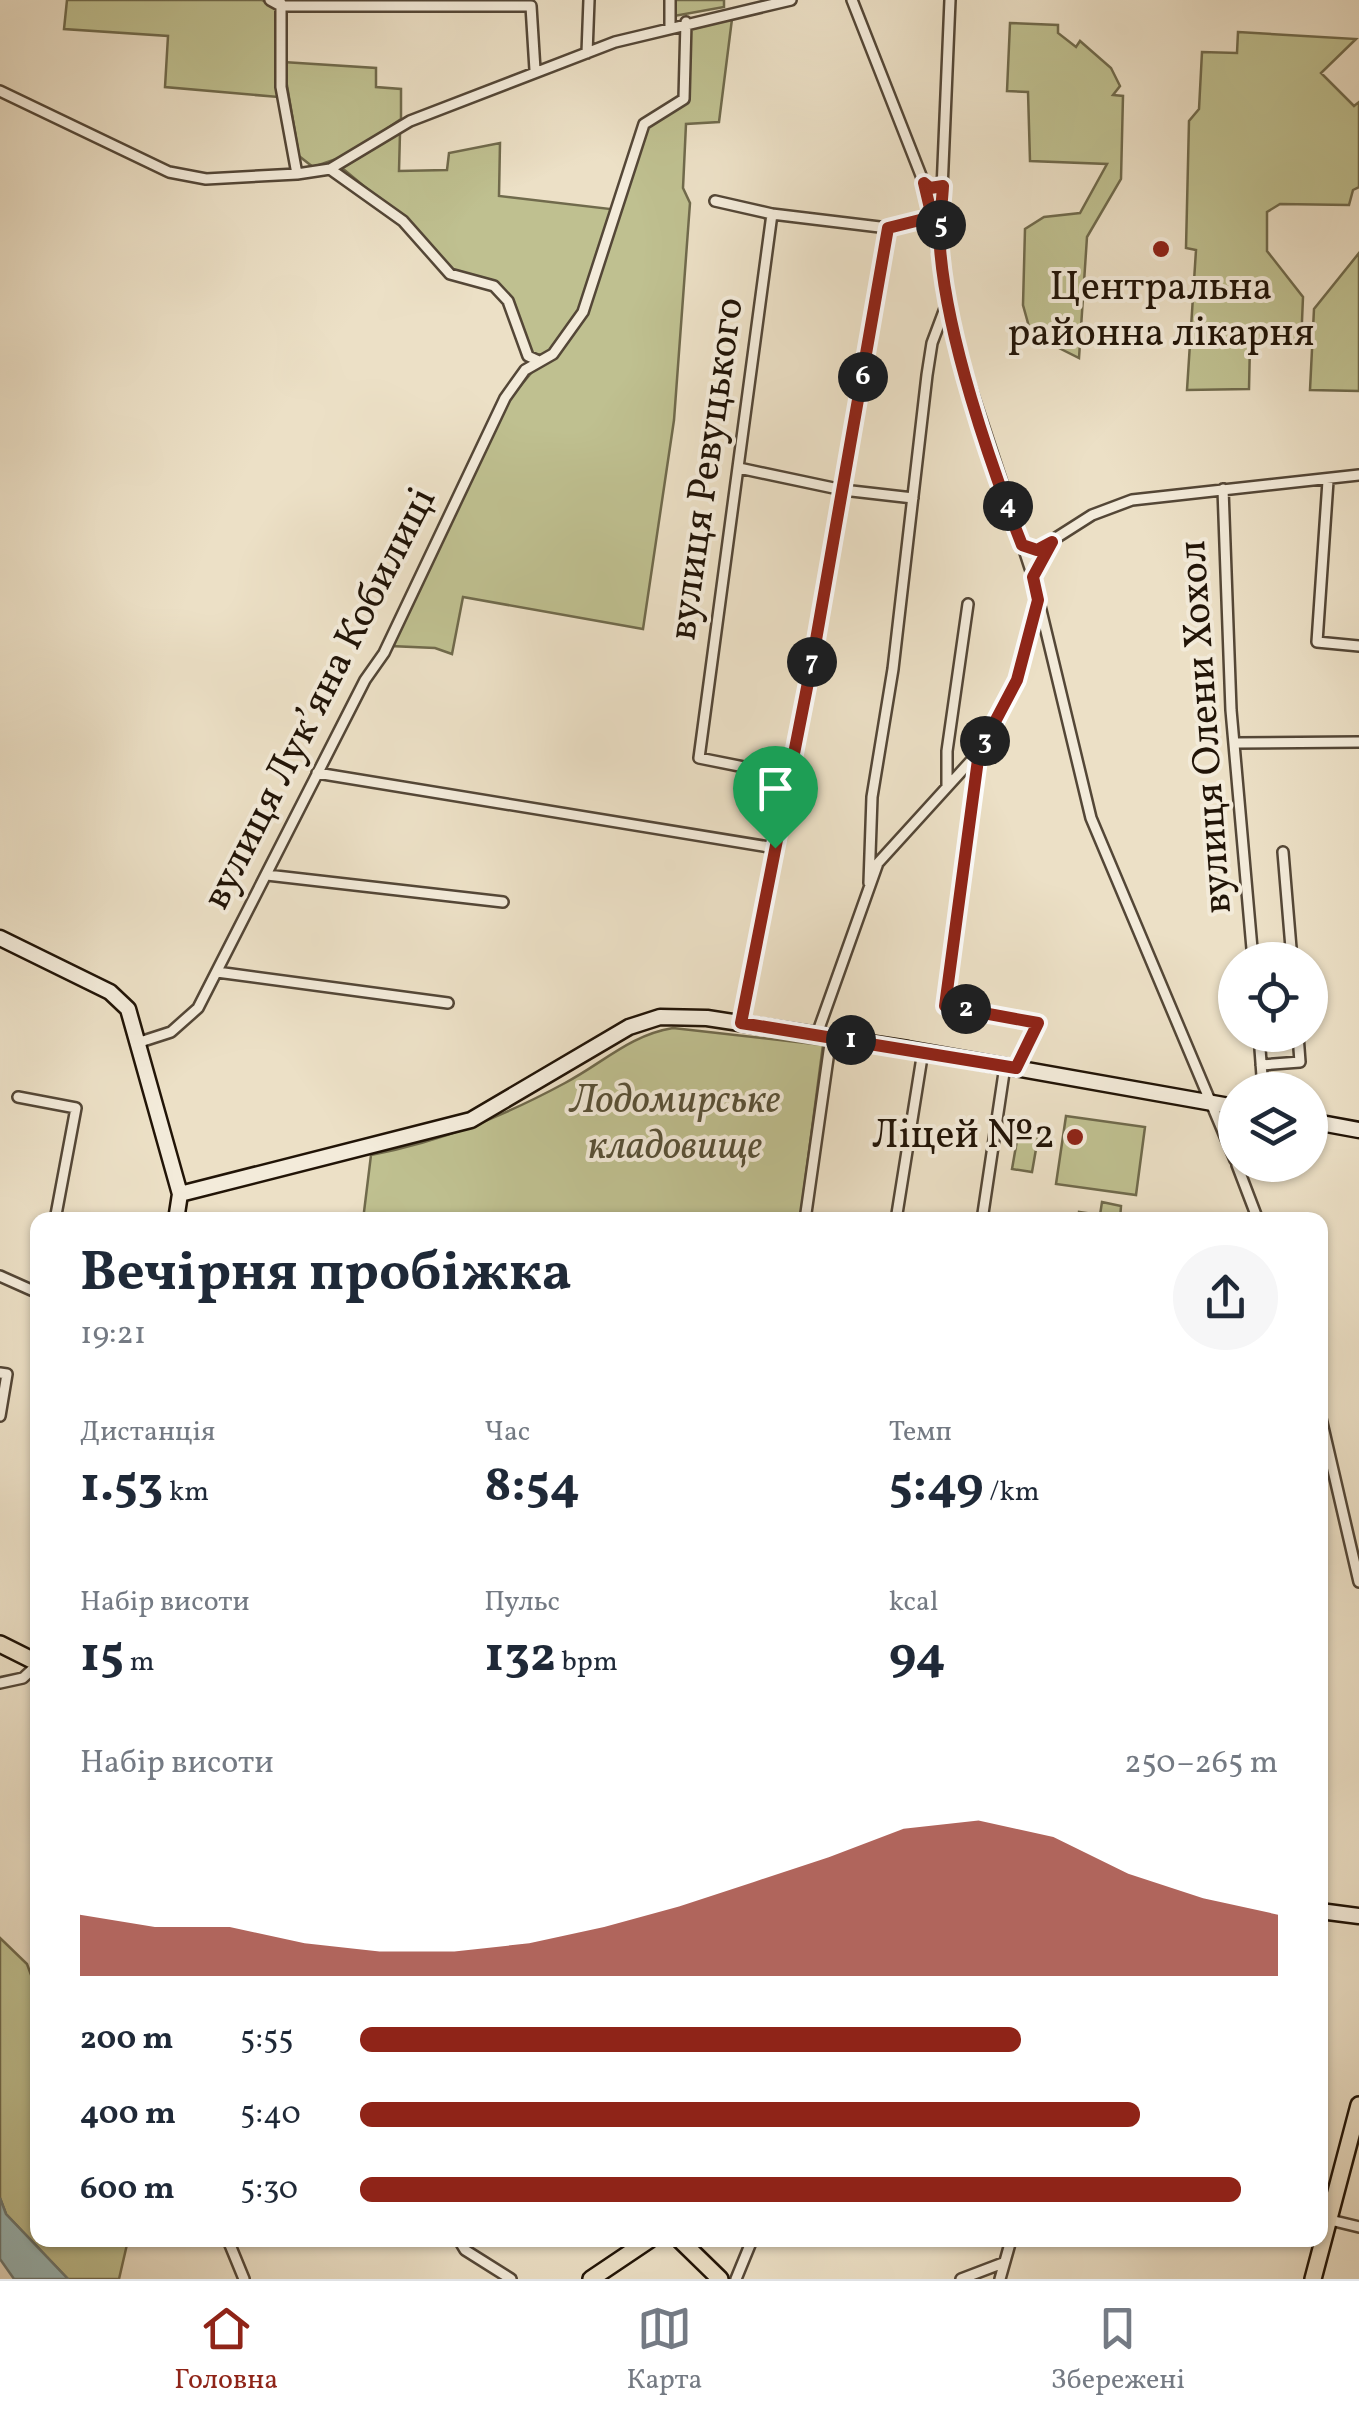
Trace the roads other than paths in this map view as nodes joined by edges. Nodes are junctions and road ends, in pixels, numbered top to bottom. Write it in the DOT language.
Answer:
graph roads {
  1 [pos="270,0"];
  2 [pos="589,0"];
  3 [pos="670,0"];
  4 [pos="792,0"];
  5 [pos="852,0"];
  6 [pos="950,0"];
  7 [pos="281,3"];
  8 [pos="686,22"];
  9 [pos="670,26"];
  10 [pos="587,53"];
  11 [pos="535,70"];
  12 [pos="0,90"];
  13 [pos="330,168"];
  14 [pos="297,174"];
  15 [pos="924,183"];
  16 [pos="943,186"];
  17 [pos="715,200"];
  18 [pos="772,214"];
  19 [pos="932,217"];
  20 [pos="888,228"];
  21 [pos="939,246"];
  22 [pos="949,299"];
  23 [pos="539,361"];
  24 [pos="739,468"];
  25 [pos="1359,475"];
  26 [pos="1328,481"];
  27 [pos="1222,489"];
  28 [pos="843,490"];
  29 [pos="913,498"];
  30 [pos="1052,542"];
  31 [pos="1022,545"];
  32 [pos="1033,577"];
  33 [pos="1038,600"];
  34 [pos="968,604"];
  35 [pos="1359,646"];
  36 [pos="1359,742"];
  37 [pos="1236,743"];
  38 [pos="979,752"];
  39 [pos="318,773"];
  40 [pos="788,776"];
  41 [pos="947,787"];
  42 [pos="775,848"];
  43 [pos="1284,852"];
  44 [pos="267,876"];
  45 [pos="869,883"];
  46 [pos="503,902"];
  47 [pos="0,938"];
  48 [pos="1252,942"];
  49 [pos="1291,942"];
  50 [pos="218,972"];
  51 [pos="448,1003"];
  52 [pos="741,1023"];
  53 [pos="824,1036"];
  54 [pos="138,1043"];
  55 [pos="923,1051"];
  56 [pos="1261,1052"];
  57 [pos="1299,1052"];
  58 [pos="1262,1066"];
  59 [pos="1010,1067"];
  60 [pos="1262,1072"];
  61 [pos="18,1096"];
  62 [pos="1213,1102"];
  63 [pos="1218,1103"];
  64 [pos="1218,1115"];
  65 [pos="1328,1124"];
  66 [pos="1359,1130"];
  67 [pos="1244,1182"];
  68 [pos="180,1194"];
  69 [pos="56,1212"];
  70 [pos="177,1212"];
  71 [pos="807,1212"];
  72 [pos="897,1212"];
  73 [pos="983,1212"];
  74 [pos="1255,1212"];
  75 [pos="0,1276"];
  76 [pos="30,1289"];
  77 [pos="0,1373"];
  78 [pos="0,1416"];
  79 [pos="1328,1448"];
  80 [pos="1359,1582"];
  81 [pos="0,1644"];
  82 [pos="30,1660"];
  83 [pos="30,1671"];
  84 [pos="0,1683"];
  85 [pos="1328,1912"];
  86 [pos="1359,1916"];
  87 [pos="1359,2105"];
  88 [pos="1328,2212"];
  89 [pos="1328,2219"];
  90 [pos="1359,2227"];
  91 [pos="231,2247"];
  92 [pos="463,2247"];
  93 [pos="639,2247"];
  94 [pos="687,2247"];
  95 [pos="749,2247"];
  96 [pos="1008,2247"];
  97 [pos="1320,2247"];
  98 [pos="1003,2262"];
  99 [pos="244,2279"];
  100 [pos="510,2279"];
  101 [pos="591,2279"];
  102 [pos="720,2279"];
  103 [pos="736,2279"];
  104 [pos="961,2279"];
  105 [pos="1000,2279"];
  106 [pos="1313,2279"];
  1 -- 7 [label="street"];
  2 -- 10 [label="street"];
  3 -- 9 [label="street"];
  4 -- 8 [label="street"];
  5 -- 15 [label="street"];
  6 -- 16 [label="street"];
  7 -- 11 [label="street"];
  7 -- 14 [label="street"];
  8 -- 9 [label="street"];
  8 -- 23 [label="street, вулиця Лукʼяна Кобилиці"];
  9 -- 10 [label="street"];
  10 -- 11 [label="street"];
  11 -- 13 [label="street"];
  12 -- 14 [label="street"];
  13 -- 14 [label="street"];
  13 -- 23 [label="street"];
  15 -- 16 [label="street"];
  15 -- 19 [label="street"];
  16 -- 21 [label="street"];
  17 -- 18 [label="street"];
  18 -- 20 [label="street"];
  18 -- 24 [label="street, вулиця Ревуцького"];
  19 -- 20 [label="street"];
  19 -- 21 [label="street"];
  20 -- 28 [label="street"];
  21 -- 22 [label="street"];
  22 -- 29 [label="street"];
  22 -- 31 [label="street"];
  23 -- 39 [label="street, вулиця Лукʼяна Кобилиці"];
  24 -- 28 [label="street"];
  24 -- 40 [label="street, вулиця Ревуцького"];
  25 -- 26 [label="street"];
  26 -- 27 [label="street"];
  26 -- 35 [label="street"];
  27 -- 30 [label="street"];
  27 -- 37 [label="street, вулиця Олени Хохол"];
  28 -- 29 [label="street"];
  28 -- 40 [label="street"];
  29 -- 45 [label="street"];
  30 -- 31 [label="street"];
  30 -- 32 [label="street"];
  31 -- 32 [label="street"];
  32 -- 33 [label="street"];
  33 -- 38 [label="street"];
  33 -- 62 [label="street"];
  34 -- 41 [label="street"];
  36 -- 37 [label="street"];
  37 -- 48 [label="street, вулиця Олени Хохол"];
  38 -- 41 [label="street"];
  38 -- 59 [label="street"];
  39 -- 42 [label="street"];
  39 -- 44 [label="street, вулиця Лукʼяна Кобилиці"];
  40 -- 42 [label="street"];
  41 -- 45 [label="street"];
  42 -- 52 [label="street"];
  43 -- 49 [label="street"];
  44 -- 46 [label="street"];
  44 -- 50 [label="street, вулиця Лукʼяна Кобилиці"];
  45 -- 53 [label="street"];
  47 -- 54 [label="street"];
  50 -- 51 [label="street"];
  50 -- 54 [label="street, вулиця Лукʼяна Кобилиці"];
  52 -- 53 [label="street"];
  52 -- 68 [label="street"];
  53 -- 55 [label="street"];
  53 -- 71 [label="street"];
  54 -- 68 [label="street"];
  55 -- 59 [label="street"];
  55 -- 72 [label="street"];
  56 -- 58 [label="street"];
  57 -- 58 [label="street"];
  58 -- 60 [label="street"];
  59 -- 62 [label="street"];
  59 -- 73 [label="street"];
  61 -- 69 [label="street"];
  62 -- 63 [label="street"];
  62 -- 64 [label="street"];
  65 -- 66 [label="street"];
  67 -- 74 [label="street"];
  68 -- 70 [label="street"];
  75 -- 76 [label="street"];
  77 -- 78 [label="street"];
  79 -- 80 [label="street"];
  81 -- 82 [label="main road"];
  83 -- 84 [label="street"];
  85 -- 86 [label="street"];
  87 -- 88 [label="main road"];
  89 -- 90 [label="street"];
  91 -- 99 [label="street"];
  92 -- 100 [label="street"];
  93 -- 101 [label="main road"];
  94 -- 102 [label="main road"];
  95 -- 103 [label="street"];
  96 -- 98 [label="street"];
  97 -- 106 [label="main road"];
  98 -- 104 [label="street"];
  98 -- 105 [label="street"];
}
